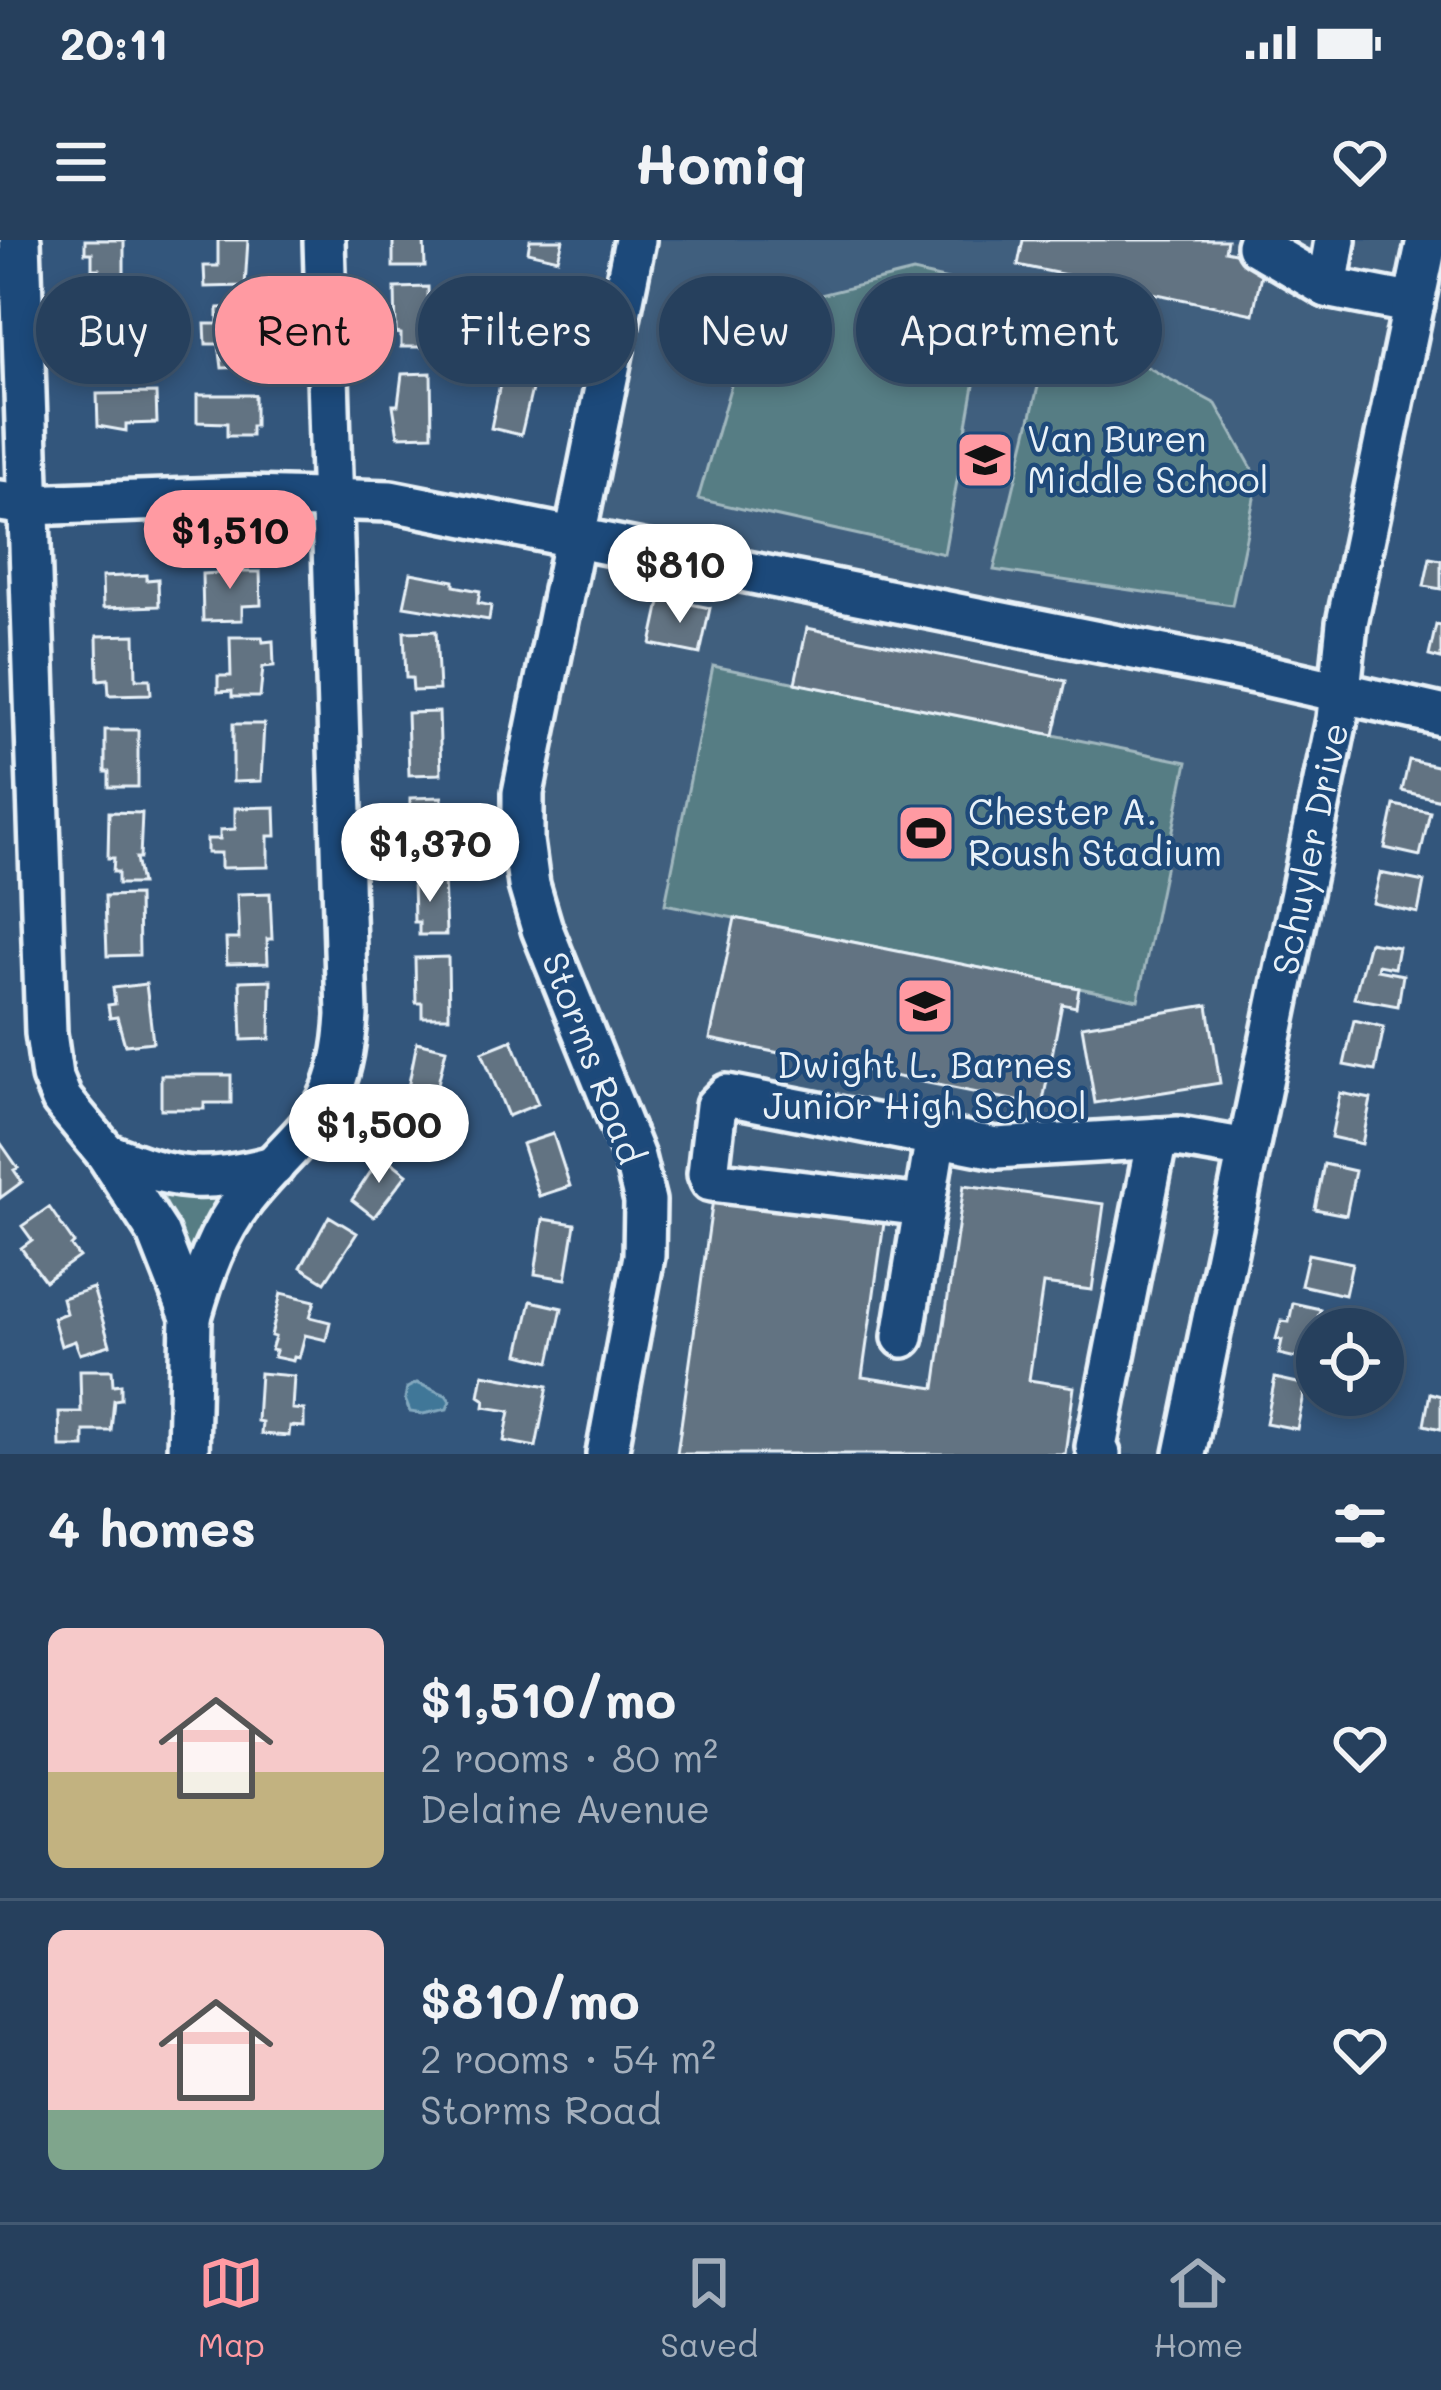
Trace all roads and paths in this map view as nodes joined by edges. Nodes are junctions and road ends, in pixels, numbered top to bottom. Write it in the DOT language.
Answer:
graph roads {
  1 [pos="20,240"];
  2 [pos="324,240"];
  3 [pos="635,240"];
  4 [pos="1258,240"];
  5 [pos="1335,240"];
  6 [pos="1427,240"];
  7 [pos="1327,287"];
  8 [pos="1414,304"];
  9 [pos="331,498"];
  10 [pos="14,503"];
  11 [pos="572,536"];
  12 [pos="1340,692"];
  13 [pos="1441,715"];
  14 [pos="936,1136"];
  15 [pos="1157,1138"];
  16 [pos="1246,1149"];
  17 [pos="106,1153"];
  18 [pos="274,1166"];
  19 [pos="638,1174"];
  20 [pos="708,1174"];
  21 [pos="924,1206"];
  22 [pos="191,1317"];
  23 [pos="903,1337"];
  24 [pos="188,1454"];
  25 [pos="607,1454"];
  26 [pos="1100,1454"];
  27 [pos="1185,1454"];
  1 -- 10 [label="street"];
  2 -- 9 [label="street"];
  3 -- 11 [label="street, Storms Road"];
  4 -- 7 [label="street"];
  5 -- 7 [label="street"];
  6 -- 8 [label="street, Schuyler Drive"];
  7 -- 8 [label="street"];
  8 -- 12 [label="street, Schuyler Drive"];
  9 -- 10 [label="street"];
  9 -- 11 [label="street"];
  9 -- 18 [label="street"];
  10 -- 17 [label="street"];
  11 -- 12 [label="street"];
  11 -- 19 [label="street, Storms Road"];
  12 -- 13 [label="street"];
  12 -- 16 [label="street, Schuyler Drive"];
  14 -- 15 [label="street"];
  14 -- 20 [label="street"];
  14 -- 21 [label="street"];
  15 -- 16 [label="street"];
  15 -- 26 [label="street"];
  16 -- 27 [label="street, Schuyler Drive"];
  17 -- 18 [label="street"];
  17 -- 22 [label="street"];
  18 -- 22 [label="street"];
  19 -- 20 [label="street"];
  19 -- 25 [label="street, Storms Road"];
  20 -- 21 [label="street"];
  21 -- 23 [label="street"];
  22 -- 24 [label="street"];
}
